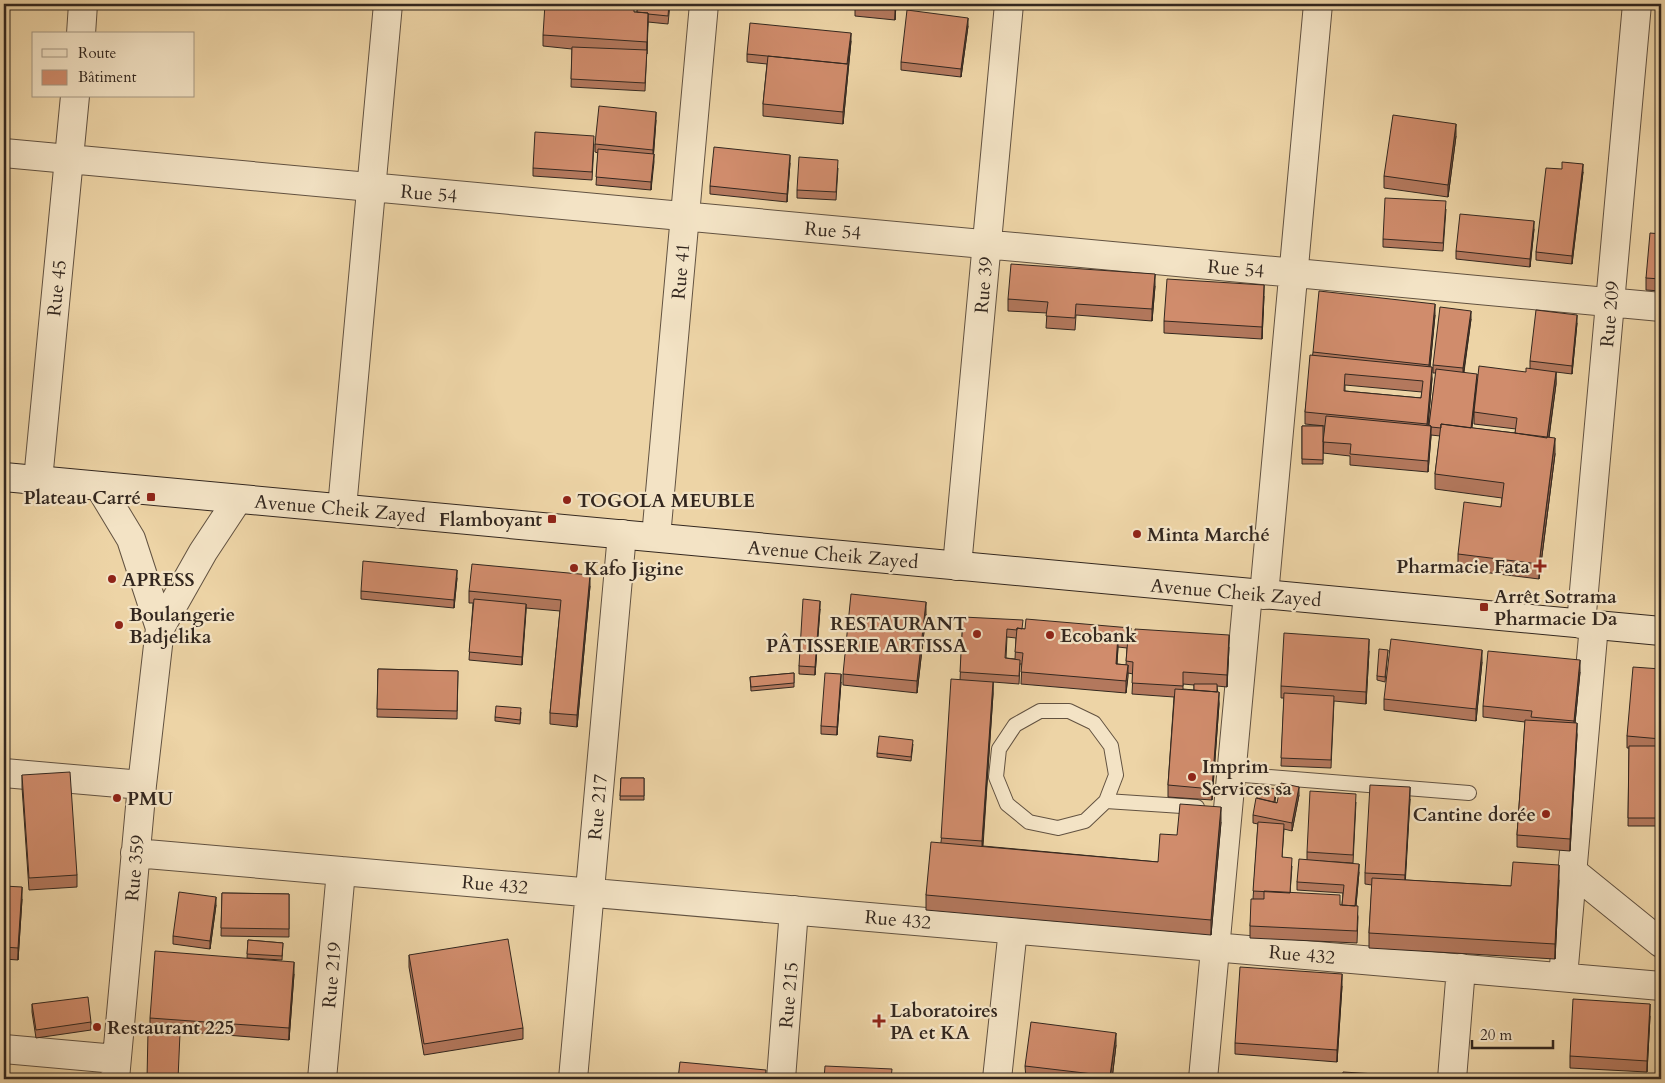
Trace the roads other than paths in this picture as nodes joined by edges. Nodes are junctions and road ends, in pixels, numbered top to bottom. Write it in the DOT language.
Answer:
graph roads {
  1 [pos="83,4"];
  2 [pos="388,4"];
  3 [pos="704,4"];
  4 [pos="1009,4"];
  5 [pos="1318,4"];
  6 [pos="1637,4"];
  7 [pos="81,32"];
  8 [pos="75,98"];
  9 [pos="4,153"];
  10 [pos="69,159"];
  11 [pos="371,187"];
  12 [pos="685,216"];
  13 [pos="987,244"];
  14 [pos="1294,273"];
  15 [pos="1610,302"];
  16 [pos="1661,307"];
  17 [pos="4,477"];
  18 [pos="38,480"];
  19 [pos="99,486"];
  20 [pos="238,499"];
  21 [pos="342,508"];
  22 [pos="622,534"];
  23 [pos="656,537"];
  24 [pos="958,566"];
  25 [pos="1256,594"];
  26 [pos="1587,624"];
  27 [pos="160,628"];
  28 [pos="1661,632"];
  29 [pos="4,774"];
  30 [pos="1231,774"];
  31 [pos="142,786"];
  32 [pos="1469,793"];
  33 [pos="1106,801"];
  34 [pos="1219,808"];
  35 [pos="136,853"];
  36 [pos="341,871"];
  37 [pos="1572,871"];
  38 [pos="590,893"];
  39 [pos="794,910"];
  40 [pos="1012,929"];
  41 [pos="1661,943"];
  42 [pos="1215,947"];
  43 [pos="1461,968"];
  44 [pos="1562,977"];
  45 [pos="1661,986"];
  46 [pos="4,1049"];
  47 [pos="115,1069"];
  48 [pos="322,1079"];
  49 [pos="573,1079"];
  50 [pos="781,1079"];
  51 [pos="997,1079"];
  52 [pos="1203,1079"];
  53 [pos="1452,1079"];
  1 -- 7 [label="street"];
  2 -- 11 [label="street"];
  3 -- 12 [label="street, Rue 41"];
  4 -- 13 [label="street, Rue 39"];
  5 -- 14 [label="street"];
  6 -- 15 [label="street, Rue 209"];
  8 -- 10 [label="street, Rue 45"];
  9 -- 10 [label="street, Rue 54"];
  10 -- 11 [label="street, Rue 54"];
  10 -- 18 [label="street, Rue 45"];
  11 -- 12 [label="street, Rue 54"];
  11 -- 21 [label="street"];
  12 -- 13 [label="street, Rue 54"];
  12 -- 23 [label="street, Rue 41"];
  13 -- 14 [label="street, Rue 54"];
  13 -- 24 [label="street, Rue 39"];
  14 -- 15 [label="street, Rue 54"];
  14 -- 25 [label="street"];
  15 -- 16 [label="street, Rue 54"];
  15 -- 26 [label="street, Rue 209"];
  17 -- 18 [label="street, Avenue Cheik Zayed"];
  18 -- 19 [label="street, Avenue Cheik Zayed"];
  19 -- 20 [label="street, Avenue Cheik Zayed"];
  19 -- 27 [label="street"];
  20 -- 21 [label="street, Avenue Cheik Zayed"];
  20 -- 27 [label="street"];
  21 -- 22 [label="street, Avenue Cheik Zayed"];
  22 -- 23 [label="street, Avenue Cheik Zayed"];
  22 -- 38 [label="street, Rue 217"];
  23 -- 24 [label="street, Avenue Cheik Zayed"];
  24 -- 25 [label="street, Avenue Cheik Zayed"];
  25 -- 26 [label="street, Avenue Cheik Zayed"];
  25 -- 30 [label="street"];
  26 -- 28 [label="street, Avenue Cheik Zayed"];
  26 -- 37 [label="street, Rue 209"];
  27 -- 31 [label="street, Rue 359"];
  29 -- 31 [label="street"];
  30 -- 32 [label="lane"];
  30 -- 34 [label="street"];
  31 -- 35 [label="street, Rue 359"];
  33 -- 33 [label="lane"];
  33 -- 34 [label="lane"];
  34 -- 42 [label="street"];
  35 -- 36 [label="street, Rue 432"];
  35 -- 47 [label="street, Rue 359"];
  36 -- 38 [label="street, Rue 432"];
  36 -- 48 [label="street, Rue 219"];
  37 -- 41 [label="street"];
  37 -- 44 [label="street, Rue 209"];
  38 -- 39 [label="street, Rue 432"];
  38 -- 49 [label="street, Rue 217"];
  39 -- 40 [label="street, Rue 432"];
  39 -- 50 [label="street, Rue 215"];
  40 -- 42 [label="street, Rue 432"];
  40 -- 51 [label="street"];
  42 -- 43 [label="street, Rue 432"];
  42 -- 52 [label="street"];
  43 -- 44 [label="street, Rue 432"];
  43 -- 53 [label="street"];
  44 -- 45 [label="street, Rue 432"];
  46 -- 47 [label="street"];
}
